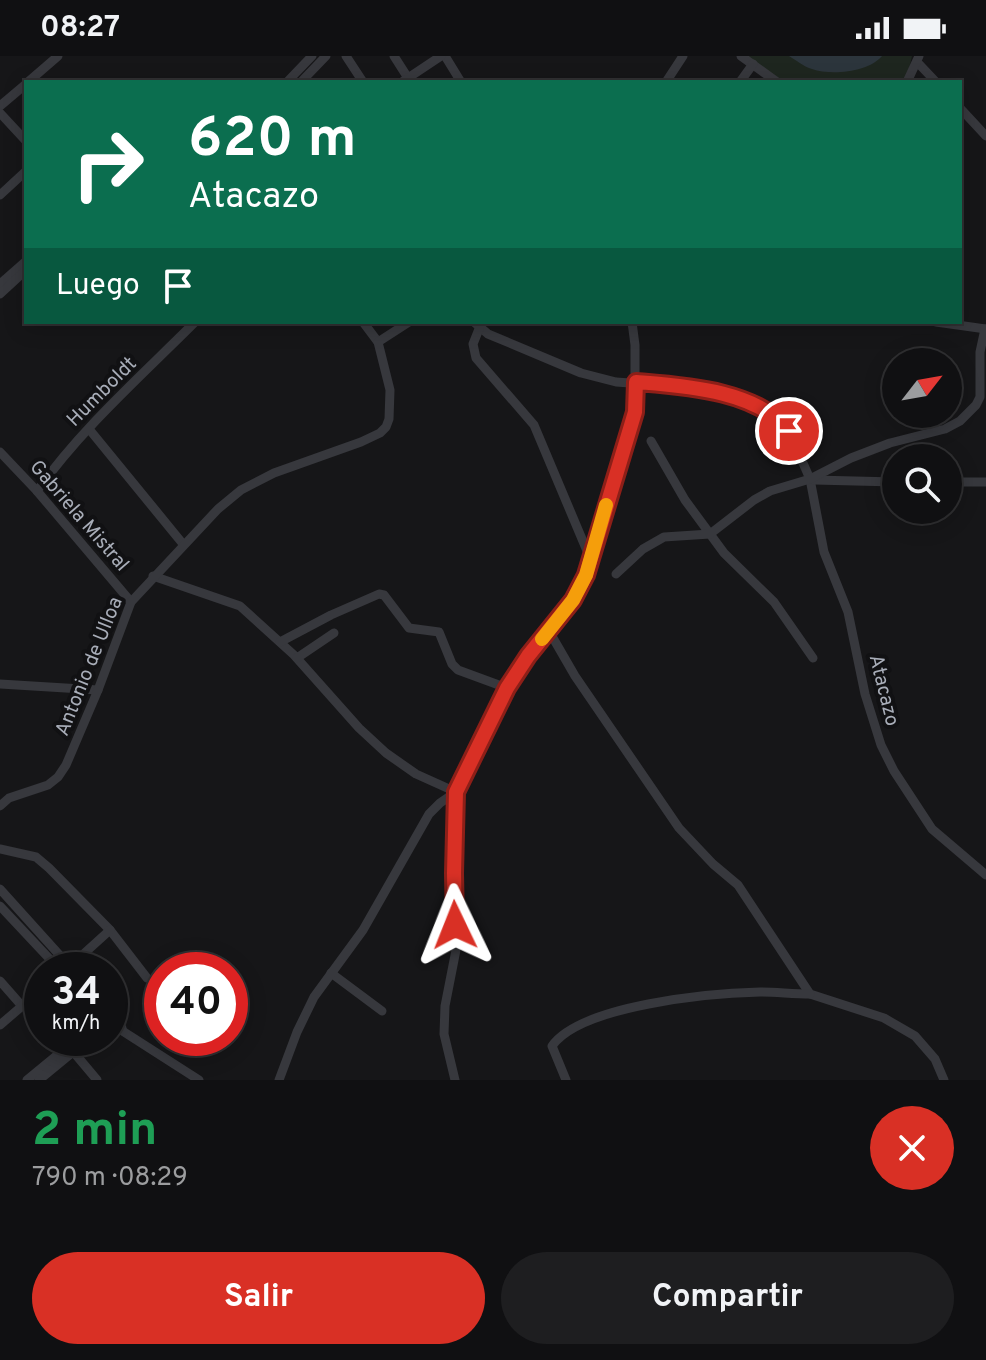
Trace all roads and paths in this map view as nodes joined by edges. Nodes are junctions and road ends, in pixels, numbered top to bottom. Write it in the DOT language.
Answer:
graph roads {
  1 [pos="58,56"];
  2 [pos="326,56"];
  3 [pos="346,56"];
  4 [pos="394,56"];
  5 [pos="443,56"];
  6 [pos="683,56"];
  7 [pos="741,56"];
  8 [pos="309,57"];
  9 [pos="918,60"];
  10 [pos="753,64"];
  11 [pos="410,79"];
  12 [pos="30,80"];
  13 [pos="289,80"];
  14 [pos="303,80"];
  15 [pos="362,80"];
  16 [pos="460,80"];
  17 [pos="668,80"];
  18 [pos="741,80"];
  19 [pos="774,80"];
  20 [pos="908,80"];
  21 [pos="934,80"];
  22 [pos="24,86"];
  23 [pos="0,106"];
  24 [pos="962,110"];
  25 [pos="0,113"];
  26 [pos="986,136"];
  27 [pos="24,139"];
  28 [pos="24,173"];
  29 [pos="0,195"];
  30 [pos="24,263"];
  31 [pos="0,268"];
  32 [pos="24,272"];
  33 [pos="8,276"];
  34 [pos="0,284"];
  35 [pos="0,294"];
  36 [pos="193,324"];
  37 [pos="364,324"];
  38 [pos="406,324"];
  39 [pos="632,324"];
  40 [pos="950,324"];
  41 [pos="476,326"];
  42 [pos="985,329"];
  43 [pos="378,342"];
  44 [pos="636,382"];
  45 [pos="89,429"];
  46 [pos="651,441"];
  47 [pos="0,452"];
  48 [pos="810,479"];
  49 [pos="882,482"];
  50 [pos="962,482"];
  51 [pos="986,482"];
  52 [pos="37,491"];
  53 [pos="710,534"];
  54 [pos="183,544"];
  55 [pos="590,558"];
  56 [pos="616,574"];
  57 [pos="153,576"];
  58 [pos="131,602"];
  59 [pos="549,631"];
  60 [pos="334,633"];
  61 [pos="280,642"];
  62 [pos="297,658"];
  63 [pos="813,658"];
  64 [pos="0,684"];
  65 [pos="507,688"];
  66 [pos="98,690"];
  67 [pos="456,792"];
  68 [pos="0,806"];
  69 [pos="0,849"];
  70 [pos="986,875"];
  71 [pos="0,889"];
  72 [pos="0,906"];
  73 [pos="110,930"];
  74 [pos="49,952"];
  75 [pos="53,952"];
  76 [pos="86,952"];
  77 [pos="331,973"];
  78 [pos="144,974"];
  79 [pos="0,981"];
  80 [pos="810,994"];
  81 [pos="22,1006"];
  82 [pos="382,1011"];
  83 [pos="0,1025"];
  84 [pos="128,1033"];
  85 [pos="61,1056"];
  86 [pos="64,1056"];
  87 [pos="77,1056"];
  88 [pos="27,1080"];
  89 [pos="39,1080"];
  90 [pos="97,1080"];
  91 [pos="199,1080"];
  92 [pos="279,1080"];
  93 [pos="455,1080"];
  94 [pos="566,1080"];
  95 [pos="944,1080"];
  1 -- 12 [label="street"];
  2 -- 14 [label="street"];
  3 -- 15 [label="street"];
  4 -- 11 [label="street"];
  5 -- 11 [label="street"];
  5 -- 16 [label="street"];
  6 -- 17 [label="street"];
  7 -- 10 [label="street"];
  8 -- 13 [label="street"];
  9 -- 20 [label="street"];
  9 -- 21 [label="street"];
  10 -- 18 [label="street"];
  10 -- 19 [label="street"];
  22 -- 23 [label="street"];
  24 -- 26 [label="street"];
  25 -- 27 [label="street"];
  28 -- 29 [label="street"];
  30 -- 33 [label="street"];
  31 -- 33 [label="street"];
  32 -- 35 [label="street"];
  33 -- 34 [label="street"];
  36 -- 45 [label="street, Humboldt"];
  37 -- 43 [label="street"];
  38 -- 43 [label="street"];
  39 -- 44 [label="street"];
  40 -- 42 [label="street"];
  41 -- 44 [label="street, Atacazo"];
  41 -- 55 [label="street"];
  42 -- 48 [label="street"];
  43 -- 54 [label="street, Antonio de Ulloa"];
  44 -- 48 [label="street, Atacazo"];
  44 -- 55 [label="street"];
  45 -- 52 [label="street, Humboldt"];
  45 -- 54 [label="street"];
  46 -- 53 [label="street"];
  47 -- 52 [label="street, Gabriela Mistral"];
  48 -- 49 [label="street"];
  48 -- 53 [label="street"];
  48 -- 70 [label="street, Atacazo"];
  50 -- 51 [label="street"];
  52 -- 58 [label="street, Gabriela Mistral"];
  53 -- 56 [label="street"];
  53 -- 63 [label="street"];
  54 -- 57 [label="street, Antonio de Ulloa"];
  55 -- 59 [label="street"];
  57 -- 58 [label="street, Antonio de Ulloa"];
  57 -- 61 [label="street"];
  58 -- 66 [label="street, Antonio de Ulloa"];
  59 -- 65 [label="street"];
  59 -- 80 [label="street"];
  60 -- 62 [label="street"];
  61 -- 62 [label="street"];
  61 -- 65 [label="street"];
  62 -- 67 [label="street"];
  64 -- 66 [label="street"];
  65 -- 67 [label="street"];
  66 -- 68 [label="street, Antonio de Ulloa"];
  67 -- 77 [label="street"];
  67 -- 93 [label="street"];
  69 -- 73 [label="street"];
  71 -- 75 [label="street"];
  72 -- 74 [label="street"];
  73 -- 76 [label="street"];
  73 -- 78 [label="street"];
  77 -- 82 [label="street"];
  77 -- 92 [label="street"];
  79 -- 81 [label="street"];
  80 -- 94 [label="street"];
  80 -- 95 [label="street"];
  81 -- 83 [label="street"];
  84 -- 91 [label="street"];
  85 -- 88 [label="street"];
  86 -- 89 [label="street"];
  87 -- 90 [label="street"];
}
